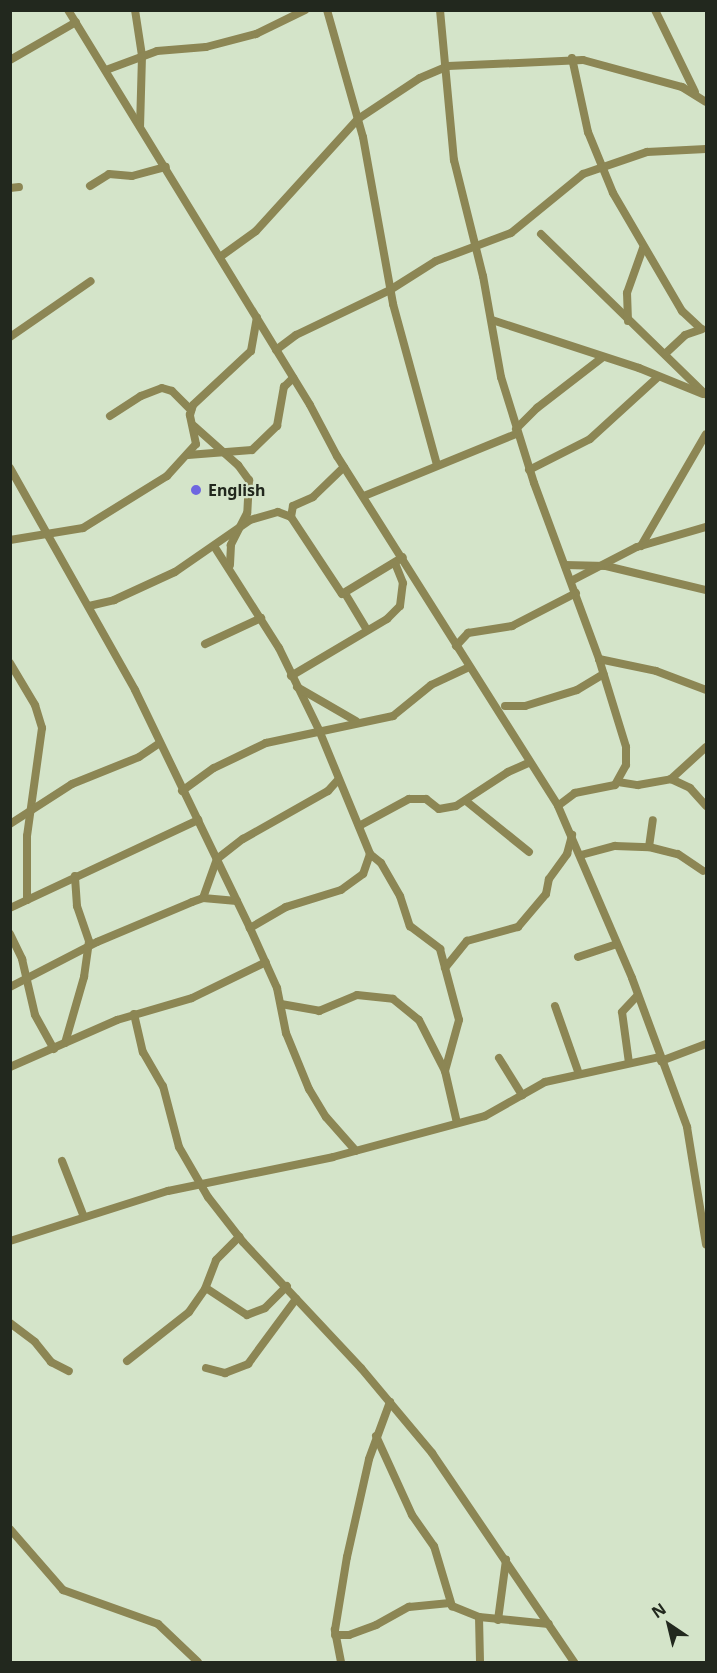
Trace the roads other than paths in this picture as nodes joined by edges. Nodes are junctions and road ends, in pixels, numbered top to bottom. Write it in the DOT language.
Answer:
graph roads {
  1 [pos="68,10"];
  2 [pos="135,10"];
  3 [pos="305,10"];
  4 [pos="327,10"];
  5 [pos="440,10"];
  6 [pos="655,10"];
  7 [pos="76,22"];
  8 [pos="142,56"];
  9 [pos="572,58"];
  10 [pos="10,60"];
  11 [pos="445,67"];
  12 [pos="106,70"];
  13 [pos="695,92"];
  14 [pos="706,102"];
  15 [pos="358,119"];
  16 [pos="140,126"];
  17 [pos="706,148"];
  18 [pos="601,166"];
  19 [pos="166,167"];
  20 [pos="90,186"];
  21 [pos="541,234"];
  22 [pos="476,248"];
  23 [pos="643,248"];
  24 [pos="220,258"];
  25 [pos="91,281"];
  26 [pos="390,290"];
  27 [pos="257,318"];
  28 [pos="492,320"];
  29 [pos="628,321"];
  30 [pos="704,329"];
  31 [pos="10,337"];
  32 [pos="276,350"];
  33 [pos="666,353"];
  34 [pos="603,357"];
  35 [pos="658,377"];
  36 [pos="292,378"];
  37 [pos="706,394"];
  38 [pos="191,410"];
  39 [pos="110,416"];
  40 [pos="194,426"];
  41 [pos="517,431"];
  42 [pos="706,434"];
  43 [pos="188,455"];
  44 [pos="226,455"];
  45 [pos="437,465"];
  46 [pos="344,466"];
  47 [pos="10,468"];
  48 [pos="530,470"];
  49 [pos="13,478"];
  50 [pos="364,496"];
  51 [pos="291,517"];
  52 [pos="706,527"];
  53 [pos="239,528"];
  54 [pos="48,534"];
  55 [pos="10,540"];
  56 [pos="214,546"];
  57 [pos="641,546"];
  58 [pos="403,557"];
  59 [pos="395,563"];
  60 [pos="230,566"];
  61 [pos="565,566"];
  62 [pos="600,566"];
  63 [pos="571,581"];
  64 [pos="706,590"];
  65 [pos="576,593"];
  66 [pos="346,595"];
  67 [pos="89,606"];
  68 [pos="261,618"];
  69 [pos="367,630"];
  70 [pos="205,644"];
  71 [pos="456,646"];
  72 [pos="599,659"];
  73 [pos="10,663"];
  74 [pos="469,667"];
  75 [pos="604,674"];
  76 [pos="291,676"];
  77 [pos="297,687"];
  78 [pos="706,690"];
  79 [pos="505,706"];
  80 [pos="356,721"];
  81 [pos="319,730"];
  82 [pos="160,743"];
  83 [pos="706,747"];
  84 [pos="530,762"];
  85 [pos="671,779"];
  86 [pos="338,780"];
  87 [pos="618,782"];
  88 [pos="182,790"];
  89 [pos="466,801"];
  90 [pos="558,806"];
  91 [pos="706,806"];
  92 [pos="32,809"];
  93 [pos="198,820"];
  94 [pos="653,820"];
  95 [pos="10,824"];
  96 [pos="359,826"];
  97 [pos="572,834"];
  98 [pos="649,847"];
  99 [pos="529,852"];
  100 [pos="370,854"];
  101 [pos="581,855"];
  102 [pos="217,859"];
  103 [pos="703,871"];
  104 [pos="75,876"];
  105 [pos="203,898"];
  106 [pos="27,900"];
  107 [pos="237,901"];
  108 [pos="10,908"];
  109 [pos="250,928"];
  110 [pos="10,933"];
  111 [pos="617,944"];
  112 [pos="88,947"];
  113 [pos="578,957"];
  114 [pos="266,962"];
  115 [pos="445,968"];
  116 [pos="26,980"];
  117 [pos="10,987"];
  118 [pos="638,996"];
  119 [pos="281,1004"];
  120 [pos="555,1006"];
  121 [pos="134,1014"];
  122 [pos="65,1043"];
  123 [pos="706,1044"];
  124 [pos="54,1049"];
  125 [pos="499,1058"];
  126 [pos="661,1059"];
  127 [pos="629,1063"];
  128 [pos="10,1067"];
  129 [pos="445,1071"];
  130 [pos="579,1074"];
  131 [pos="522,1095"];
  132 [pos="457,1124"];
  133 [pos="356,1151"];
  134 [pos="62,1161"];
  135 [pos="200,1185"];
  136 [pos="84,1217"];
  137 [pos="239,1238"];
  138 [pos="10,1241"];
  139 [pos="706,1244"];
  140 [pos="287,1286"];
  141 [pos="206,1288"];
  142 [pos="296,1299"];
  143 [pos="10,1323"];
  144 [pos="126,1361"];
  145 [pos="206,1368"];
  146 [pos="69,1371"];
  147 [pos="390,1402"];
  148 [pos="376,1436"];
  149 [pos="10,1529"];
  150 [pos="506,1560"];
  151 [pos="450,1603"];
  152 [pos="480,1617"];
  153 [pos="498,1620"];
  154 [pos="549,1624"];
  155 [pos="335,1635"];
  156 [pos="198,1662"];
  157 [pos="341,1662"];
  158 [pos="480,1662"];
  159 [pos="574,1662"];
  1 -- 7 [label="street"];
  2 -- 8 [label="street"];
  3 -- 8 [label="street"];
  4 -- 15 [label="street"];
  5 -- 11 [label="street"];
  6 -- 13 [label="street"];
  7 -- 10 [label="street"];
  7 -- 12 [label="street"];
  8 -- 12 [label="street"];
  8 -- 16 [label="street"];
  9 -- 11 [label="street"];
  9 -- 13 [label="street"];
  9 -- 18 [label="street"];
  11 -- 15 [label="street"];
  11 -- 22 [label="street"];
  12 -- 16 [label="street"];
  13 -- 14 [label="street"];
  15 -- 24 [label="street"];
  15 -- 26 [label="street"];
  16 -- 19 [label="street"];
  17 -- 18 [label="street"];
  18 -- 22 [label="street"];
  18 -- 23 [label="street"];
  19 -- 20 [label="street"];
  19 -- 24 [label="street"];
  21 -- 29 [label="street"];
  22 -- 26 [label="street"];
  22 -- 28 [label="street"];
  23 -- 29 [label="street"];
  23 -- 30 [label="street"];
  24 -- 27 [label="street"];
  25 -- 31 [label="street"];
  26 -- 32 [label="street"];
  26 -- 45 [label="street"];
  27 -- 32 [label="street"];
  27 -- 38 [label="street"];
  28 -- 34 [label="street"];
  28 -- 41 [label="street"];
  29 -- 33 [label="street"];
  30 -- 33 [label="street"];
  32 -- 36 [label="street"];
  33 -- 37 [label="street"];
  34 -- 35 [label="street"];
  34 -- 41 [label="street"];
  35 -- 37 [label="street"];
  35 -- 48 [label="street"];
  36 -- 44 [label="street"];
  36 -- 46 [label="street"];
  38 -- 39 [label="street"];
  38 -- 40 [label="street"];
  40 -- 43 [label="street"];
  40 -- 44 [label="street"];
  41 -- 45 [label="street"];
  41 -- 48 [label="street"];
  42 -- 57 [label="street"];
  43 -- 44 [label="street"];
  43 -- 54 [label="street"];
  44 -- 53 [label="street"];
  45 -- 50 [label="street"];
  46 -- 50 [label="street"];
  46 -- 51 [label="street"];
  47 -- 49 [label="street"];
  48 -- 61 [label="street"];
  49 -- 54 [label="street"];
  50 -- 58 [label="street"];
  51 -- 53 [label="street"];
  51 -- 66 [label="street"];
  52 -- 57 [label="street"];
  53 -- 56 [label="street"];
  53 -- 60 [label="street"];
  54 -- 55 [label="street"];
  54 -- 67 [label="street"];
  56 -- 60 [label="street"];
  56 -- 67 [label="street"];
  57 -- 62 [label="street"];
  58 -- 59 [label="street"];
  58 -- 71 [label="street"];
  59 -- 66 [label="street"];
  59 -- 69 [label="street"];
  60 -- 68 [label="street"];
  61 -- 62 [label="street"];
  61 -- 63 [label="street"];
  62 -- 63 [label="street"];
  62 -- 64 [label="street"];
  63 -- 65 [label="street"];
  65 -- 71 [label="street"];
  65 -- 72 [label="street"];
  66 -- 69 [label="street"];
  67 -- 82 [label="street"];
  68 -- 70 [label="street"];
  68 -- 76 [label="street"];
  69 -- 76 [label="street"];
  71 -- 74 [label="street"];
  72 -- 75 [label="street"];
  72 -- 78 [label="street"];
  73 -- 92 [label="street"];
  74 -- 80 [label="street"];
  74 -- 84 [label="street"];
  75 -- 79 [label="street"];
  75 -- 87 [label="street"];
  76 -- 77 [label="street"];
  77 -- 80 [label="street"];
  77 -- 81 [label="street"];
  80 -- 81 [label="street"];
  81 -- 86 [label="street"];
  81 -- 88 [label="street"];
  82 -- 88 [label="street"];
  82 -- 92 [label="street"];
  83 -- 85 [label="street"];
  84 -- 89 [label="street"];
  84 -- 90 [label="street"];
  85 -- 87 [label="street"];
  85 -- 91 [label="street"];
  86 -- 96 [label="street"];
  86 -- 102 [label="street"];
  87 -- 90 [label="street"];
  88 -- 93 [label="street"];
  89 -- 96 [label="street"];
  89 -- 99 [label="street"];
  90 -- 97 [label="street"];
  92 -- 95 [label="street"];
  92 -- 106 [label="street"];
  93 -- 102 [label="street"];
  93 -- 104 [label="street"];
  94 -- 98 [label="street"];
  96 -- 100 [label="street"];
  97 -- 101 [label="street"];
  97 -- 115 [label="street"];
  98 -- 101 [label="street"];
  98 -- 103 [label="street"];
  100 -- 109 [label="street"];
  100 -- 115 [label="street"];
  101 -- 111 [label="street"];
  102 -- 105 [label="street"];
  102 -- 107 [label="street"];
  104 -- 106 [label="street"];
  104 -- 112 [label="street"];
  105 -- 107 [label="street"];
  105 -- 112 [label="street"];
  106 -- 108 [label="street"];
  107 -- 109 [label="street"];
  109 -- 114 [label="street"];
  110 -- 116 [label="street"];
  111 -- 113 [label="street"];
  111 -- 118 [label="street"];
  112 -- 116 [label="street"];
  112 -- 122 [label="street"];
  114 -- 119 [label="street"];
  114 -- 121 [label="street"];
  115 -- 129 [label="street"];
  116 -- 117 [label="street"];
  116 -- 124 [label="street"];
  118 -- 126 [label="street"];
  118 -- 127 [label="street"];
  119 -- 129 [label="street"];
  119 -- 133 [label="street"];
  120 -- 130 [label="street"];
  121 -- 122 [label="street"];
  121 -- 135 [label="street"];
  122 -- 124 [label="street"];
  123 -- 126 [label="street"];
  124 -- 128 [label="street"];
  125 -- 131 [label="street"];
  126 -- 127 [label="street"];
  126 -- 139 [label="street"];
  127 -- 130 [label="street"];
  129 -- 132 [label="street"];
  130 -- 131 [label="street"];
  131 -- 132 [label="street"];
  132 -- 133 [label="street"];
  133 -- 135 [label="street"];
  134 -- 136 [label="street"];
  135 -- 136 [label="street"];
  135 -- 137 [label="street"];
  136 -- 138 [label="street"];
  137 -- 140 [label="street"];
  137 -- 141 [label="street"];
  140 -- 141 [label="street"];
  140 -- 142 [label="street"];
  141 -- 144 [label="street"];
  142 -- 145 [label="street"];
  142 -- 147 [label="street"];
  143 -- 146 [label="street"];
  147 -- 148 [label="street"];
  147 -- 150 [label="street"];
  148 -- 151 [label="street"];
  148 -- 155 [label="street"];
  149 -- 156 [label="street"];
  150 -- 153 [label="street"];
  150 -- 154 [label="street"];
  151 -- 152 [label="street"];
  151 -- 155 [label="street"];
  152 -- 153 [label="street"];
  152 -- 158 [label="street"];
  153 -- 154 [label="street"];
  154 -- 159 [label="street"];
  155 -- 157 [label="street"];
}
